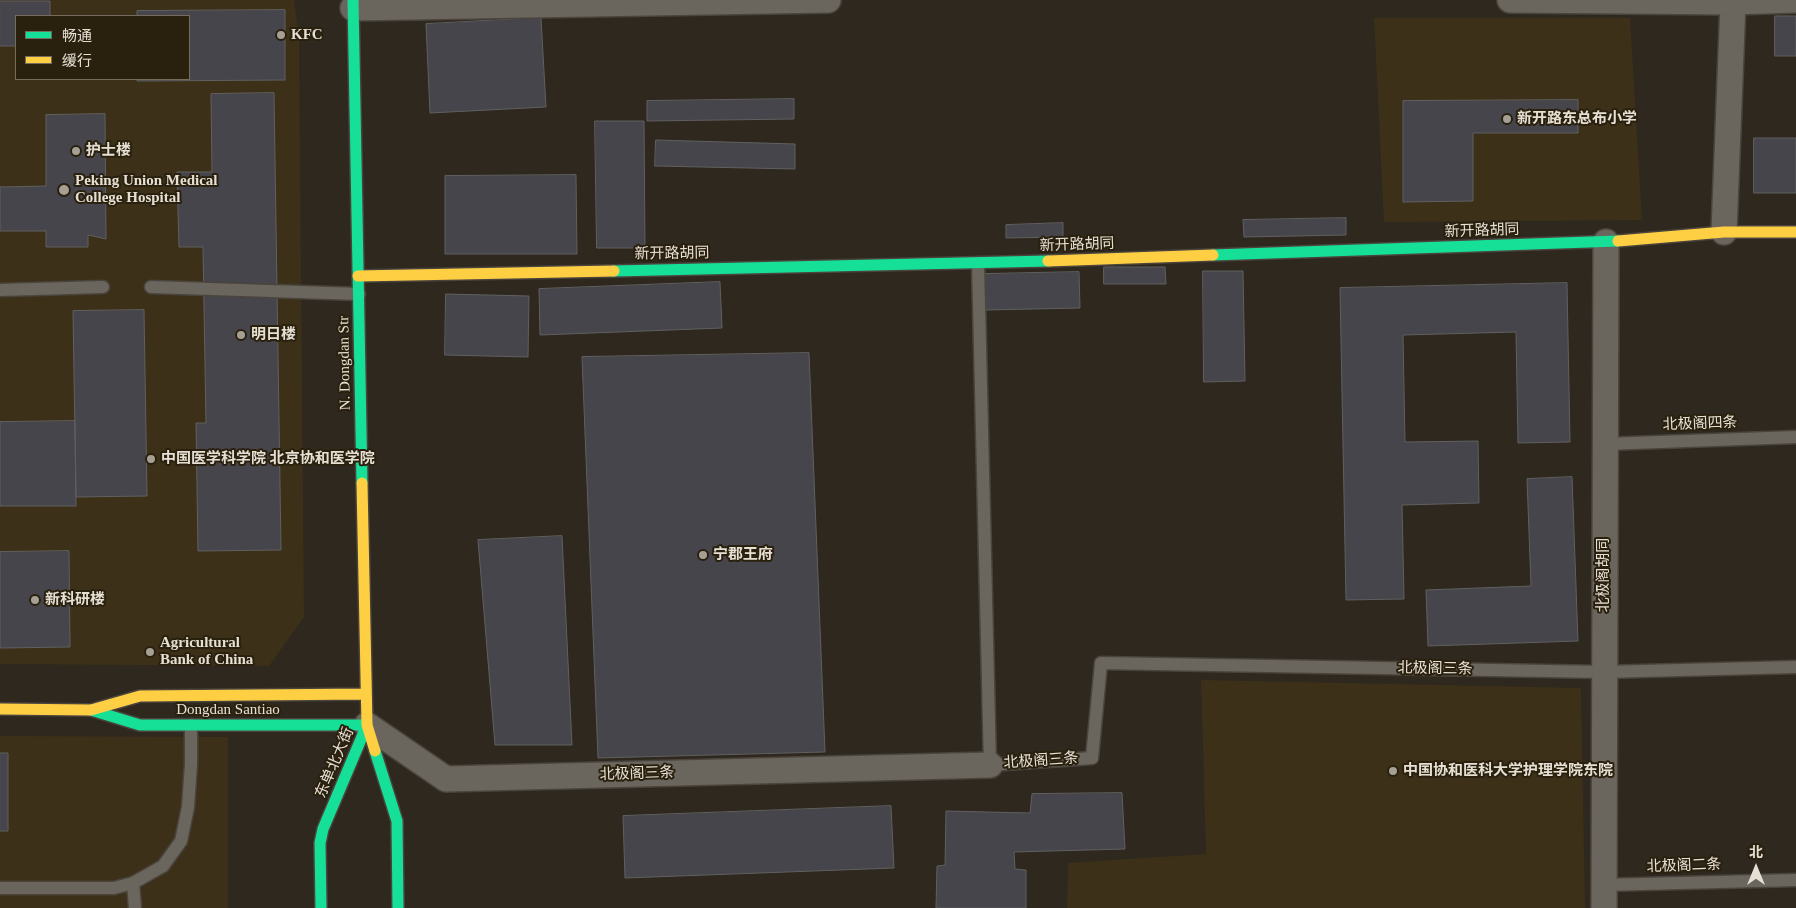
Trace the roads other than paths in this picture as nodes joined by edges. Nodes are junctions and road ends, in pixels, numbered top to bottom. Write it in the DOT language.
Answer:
graph roads {
  1 [pos="828,0"];
  2 [pos="1510,0"];
  3 [pos="1796,0"];
  4 [pos="1733,2"];
  5 [pos="353,4"];
  6 [pos="1724,232"];
  7 [pos="1796,232"];
  8 [pos="1606,242"];
  9 [pos="978,263"];
  10 [pos="358,276"];
  11 [pos="103,287"];
  12 [pos="151,287"];
  13 [pos="0,290"];
  14 [pos="359,294"];
  15 [pos="1796,437"];
  16 [pos="1605,444"];
  17 [pos="1796,667"];
  18 [pos="1603,672"];
  19 [pos="366,694"];
  20 [pos="0,709"];
  21 [pos="91,710"];
  22 [pos="191,724"];
  23 [pos="367,725"];
  24 [pos="990,765"];
  25 [pos="1796,880"];
  26 [pos="133,883"];
  27 [pos="0,888"];
  28 [pos="1603,896"];
  29 [pos="134,908"];
  30 [pos="321,908"];
  31 [pos="398,908"];
  1 -- 5 [label="street"];
  2 -- 4 [label="street"];
  3 -- 4 [label="street"];
  4 -- 6 [label="street"];
  5 -- 10 [label="street, N. Dongdan Str"];
  6 -- 7 [label="street, 新开路胡同"];
  6 -- 8 [label="street, 新开路胡同"];
  8 -- 9 [label="street, 新开路胡同"];
  8 -- 16 [label="street, 北极阁胡同"];
  9 -- 10 [label="street, 新开路胡同"];
  9 -- 24 [label="lane"];
  10 -- 14 [label="street, N. Dongdan Str"];
  11 -- 13 [label="lane"];
  12 -- 14 [label="lane"];
  14 -- 19 [label="street, N. Dongdan Str"];
  15 -- 16 [label="lane, 北极阁四条"];
  16 -- 18 [label="street, 北极阁胡同"];
  17 -- 18 [label="lane, 北极阁三条"];
  18 -- 24 [label="lane, 北极阁三条"];
  18 -- 28 [label="street, 北极阁胡同"];
  19 -- 21 [label="street, Dongdan Santiao"];
  19 -- 23 [label="street, N. Dongdan Str"];
  20 -- 21 [label="street, Dongdan Santiao"];
  21 -- 22 [label="street, Dongdan Santiao"];
  22 -- 23 [label="street, Dongdan Santiao"];
  22 -- 26 [label="lane"];
  23 -- 24 [label="street, 北极阁三条"];
  23 -- 30 [label="street, 东单北大街"];
  23 -- 31 [label="street, 东单北大街"];
  25 -- 28 [label="lane, 北极阁二条"];
  26 -- 27 [label="lane"];
  26 -- 29 [label="lane"];
}
